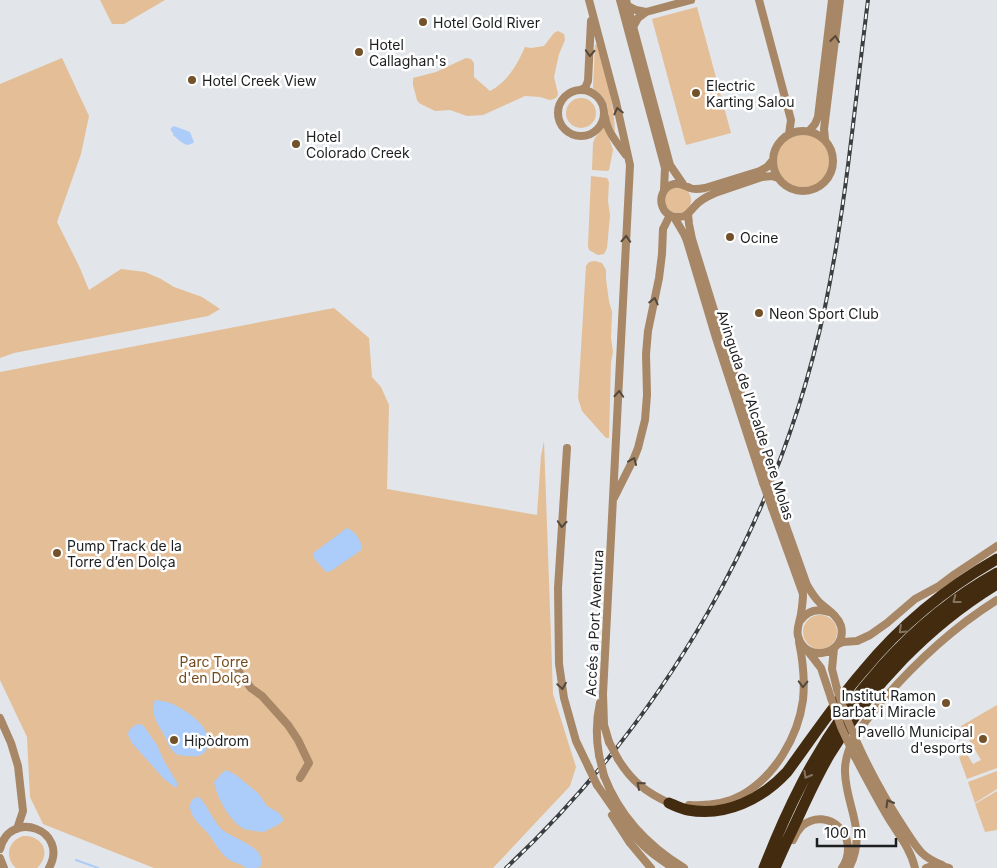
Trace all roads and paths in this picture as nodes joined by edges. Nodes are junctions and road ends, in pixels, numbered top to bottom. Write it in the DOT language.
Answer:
graph roads {
  1 [pos="589,0"];
  2 [pos="620,0"];
  3 [pos="692,0"];
  4 [pos="759,0"];
  5 [pos="832,0"];
  6 [pos="840,0"];
  7 [pos="627,3"];
  8 [pos="591,11"];
  9 [pos="646,12"];
  10 [pos="633,27"];
  11 [pos="580,90"];
  12 [pos="604,111"];
  13 [pos="791,120"];
  14 [pos="805,131"];
  15 [pos="788,134"];
  16 [pos="825,139"];
  17 [pos="628,158"];
  18 [pos="773,160"];
  19 [pos="778,178"];
  20 [pos="686,186"];
  21 [pos="664,190"];
  22 [pos="694,207"];
  23 [pos="688,214"];
  24 [pos="672,216"];
  25 [pos="567,448"];
  26 [pos="775,504"];
  27 [pos="612,505"];
  28 [pos="997,546"];
  29 [pos="997,559"];
  30 [pos="997,568"];
  31 [pos="997,573"];
  32 [pos="985,579"];
  33 [pos="997,584"];
  34 [pos="997,593"];
  35 [pos="997,600"];
  36 [pos="831,612"];
  37 [pos="799,623"];
  38 [pos="842,631"];
  39 [pos="798,636"];
  40 [pos="850,642"];
  41 [pos="836,646"];
  42 [pos="915,647"];
  43 [pos="806,649"];
  44 [pos="236,668"];
  45 [pos="603,694"];
  46 [pos="0,718"];
  47 [pos="300,778"];
  48 [pos="597,785"];
  49 [pos="670,803"];
  50 [pos="23,811"];
  51 [pos="796,822"];
  52 [pos="33,828"];
  53 [pos="13,831"];
  54 [pos="0,835"];
  55 [pos="776,839"];
  56 [pos="790,843"];
  57 [pos="0,849"];
  58 [pos="659,855"];
  59 [pos="0,858"];
  60 [pos="53,860"];
  61 [pos="678,867"];
  62 [pos="946,867"];
  63 [pos="4,868"];
  64 [pos="50,868"];
  65 [pos="59,868"];
  66 [pos="651,868"];
  67 [pos="759,868"];
  68 [pos="764,868"];
  69 [pos="775,868"];
  70 [pos="780,868"];
  71 [pos="842,868"];
  72 [pos="849,868"];
  73 [pos="915,868"];
  74 [pos="926,868"];
  1 -- 8 [label="street"];
  2 -- 21 [label="street"];
  3 -- 9 [label="street"];
  4 -- 13 [label="street"];
  5 -- 14 [label="street"];
  16 -- 6 [label="street, one-way"];
  7 -- 9 [label="street"];
  7 -- 10 [label="street"];
  8 -- 11 [label="street, one-way"];
  17 -- 8 [label="street, Accés a Port Aventura, one-way"];
  9 -- 10 [label="street"];
  10 -- 20 [label="street"];
  11 -- 12 [label="street"];
  11 -- 12 [label="street"];
  12 -- 17 [label="street"];
  13 -- 14 [label="street"];
  13 -- 15 [label="street"];
  14 -- 15 [label="street"];
  14 -- 16 [label="street"];
  15 -- 18 [label="street"];
  16 -- 19 [label="street"];
  27 -- 17 [label="street, Accés a Port Aventura, one-way"];
  18 -- 19 [label="street"];
  18 -- 20 [label="street"];
  19 -- 22 [label="street"];
  20 -- 21 [label="street"];
  20 -- 22 [label="street"];
  21 -- 24 [label="street"];
  22 -- 23 [label="street"];
  23 -- 24 [label="street"];
  23 -- 26 [label="street, Avinguda de l'Alcalde Pere Molas, bridge"];
  24 -- 26 [label="street, Avinguda de l'Alcalde Pere Molas, bridge"];
  27 -- 24 [label="street, Accés a Port Aventura, one-way"];
  25 -- 48 [label="street, one-way, bridge"];
  26 -- 36 [label="street, Avinguda de l'Alcalde Pere Molas"];
  26 -- 37 [label="street, Avinguda de l'Alcalde Pere Molas"];
  27 -- 45 [label="street, Accés a Port Aventura"];
  28 -- 40 [label="street"];
  29 -- 49 [label="highway, one-way"];
  30 -- 32 [label="highway"];
  31 -- 32 [label="highway"];
  32 -- 55 [label="highway, one-way"];
  33 -- 42 [label="highway"];
  34 -- 42 [label="highway"];
  35 -- 72 [label="street"];
  36 -- 37 [label="street"];
  36 -- 38 [label="street"];
  37 -- 39 [label="street"];
  38 -- 40 [label="street"];
  38 -- 41 [label="street"];
  39 -- 43 [label="street"];
  39 -- 49 [label="street, one-way"];
  40 -- 41 [label="street"];
  41 -- 43 [label="street"];
  62 -- 41 [label="street, one-way, bridge"];
  42 -- 51 [label="highway"];
  43 -- 73 [label="street, bridge"];
  44 -- 47 [label="street"];
  49 -- 45 [label="street, Accés a Port Aventura, one-way, bridge"];
  45 -- 58 [label="street, bridge"];
  46 -- 50 [label="street"];
  48 -- 58 [label="street"];
  48 -- 66 [label="street"];
  50 -- 52 [label="street"];
  50 -- 53 [label="street"];
  51 -- 56 [label="highway"];
  51 -- 69 [label="highway"];
  52 -- 53 [label="street"];
  52 -- 60 [label="street"];
  53 -- 54 [label="street"];
  53 -- 57 [label="street"];
  55 -- 67 [label="highway"];
  55 -- 68 [label="highway"];
  56 -- 70 [label="highway"];
  56 -- 71 [label="street"];
  58 -- 61 [label="street"];
  59 -- 63 [label="street"];
  60 -- 64 [label="street"];
  60 -- 65 [label="street"];
  62 -- 74 [label="street"];
}
